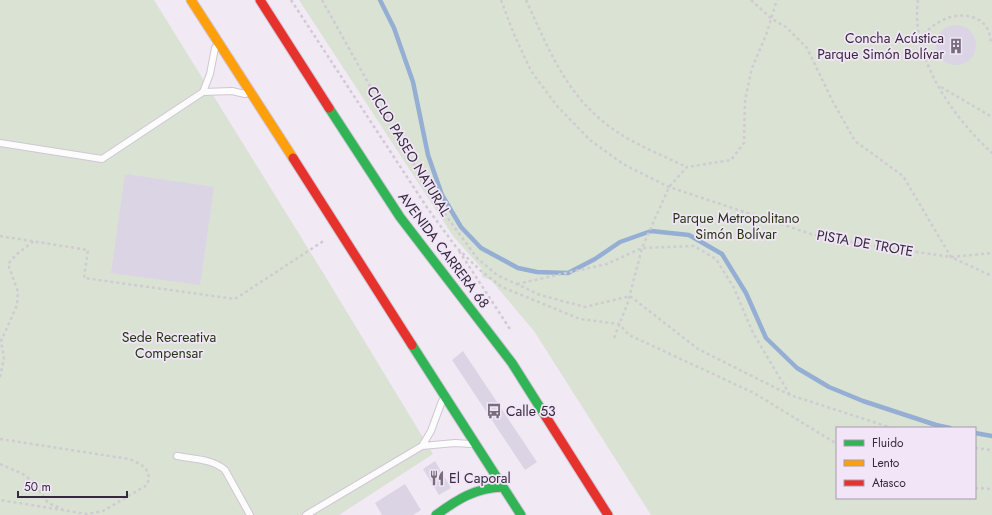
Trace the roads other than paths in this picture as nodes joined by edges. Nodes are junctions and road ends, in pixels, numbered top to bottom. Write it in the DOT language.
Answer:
graph roads {
  1 [pos="191,0"];
  2 [pos="260,0"];
  3 [pos="216,39"];
  4 [pos="203,92"];
  5 [pos="252,97"];
  6 [pos="0,143"];
  7 [pos="444,395"];
  8 [pos="476,445"];
  9 [pos="422,446"];
  10 [pos="177,456"];
  11 [pos="504,487"];
  12 [pos="250,515"];
  13 [pos="306,515"];
  14 [pos="436,515"];
  15 [pos="521,515"];
  16 [pos="608,515"];
  1 -- 3 [label="main road"];
  2 -- 16 [label="main road, AVENIDA CARRERA 68"];
  3 -- 4 [label="lane"];
  3 -- 5 [label="main road"];
  4 -- 5 [label="lane"];
  4 -- 6 [label="lane"];
  5 -- 7 [label="main road"];
  7 -- 8 [label="main road"];
  7 -- 9 [label="lane"];
  8 -- 9 [label="lane"];
  8 -- 11 [label="main road"];
  9 -- 13 [label="lane"];
  10 -- 12 [label="lane"];
  11 -- 14 [label="main road"];
  11 -- 15 [label="main road"];
}
